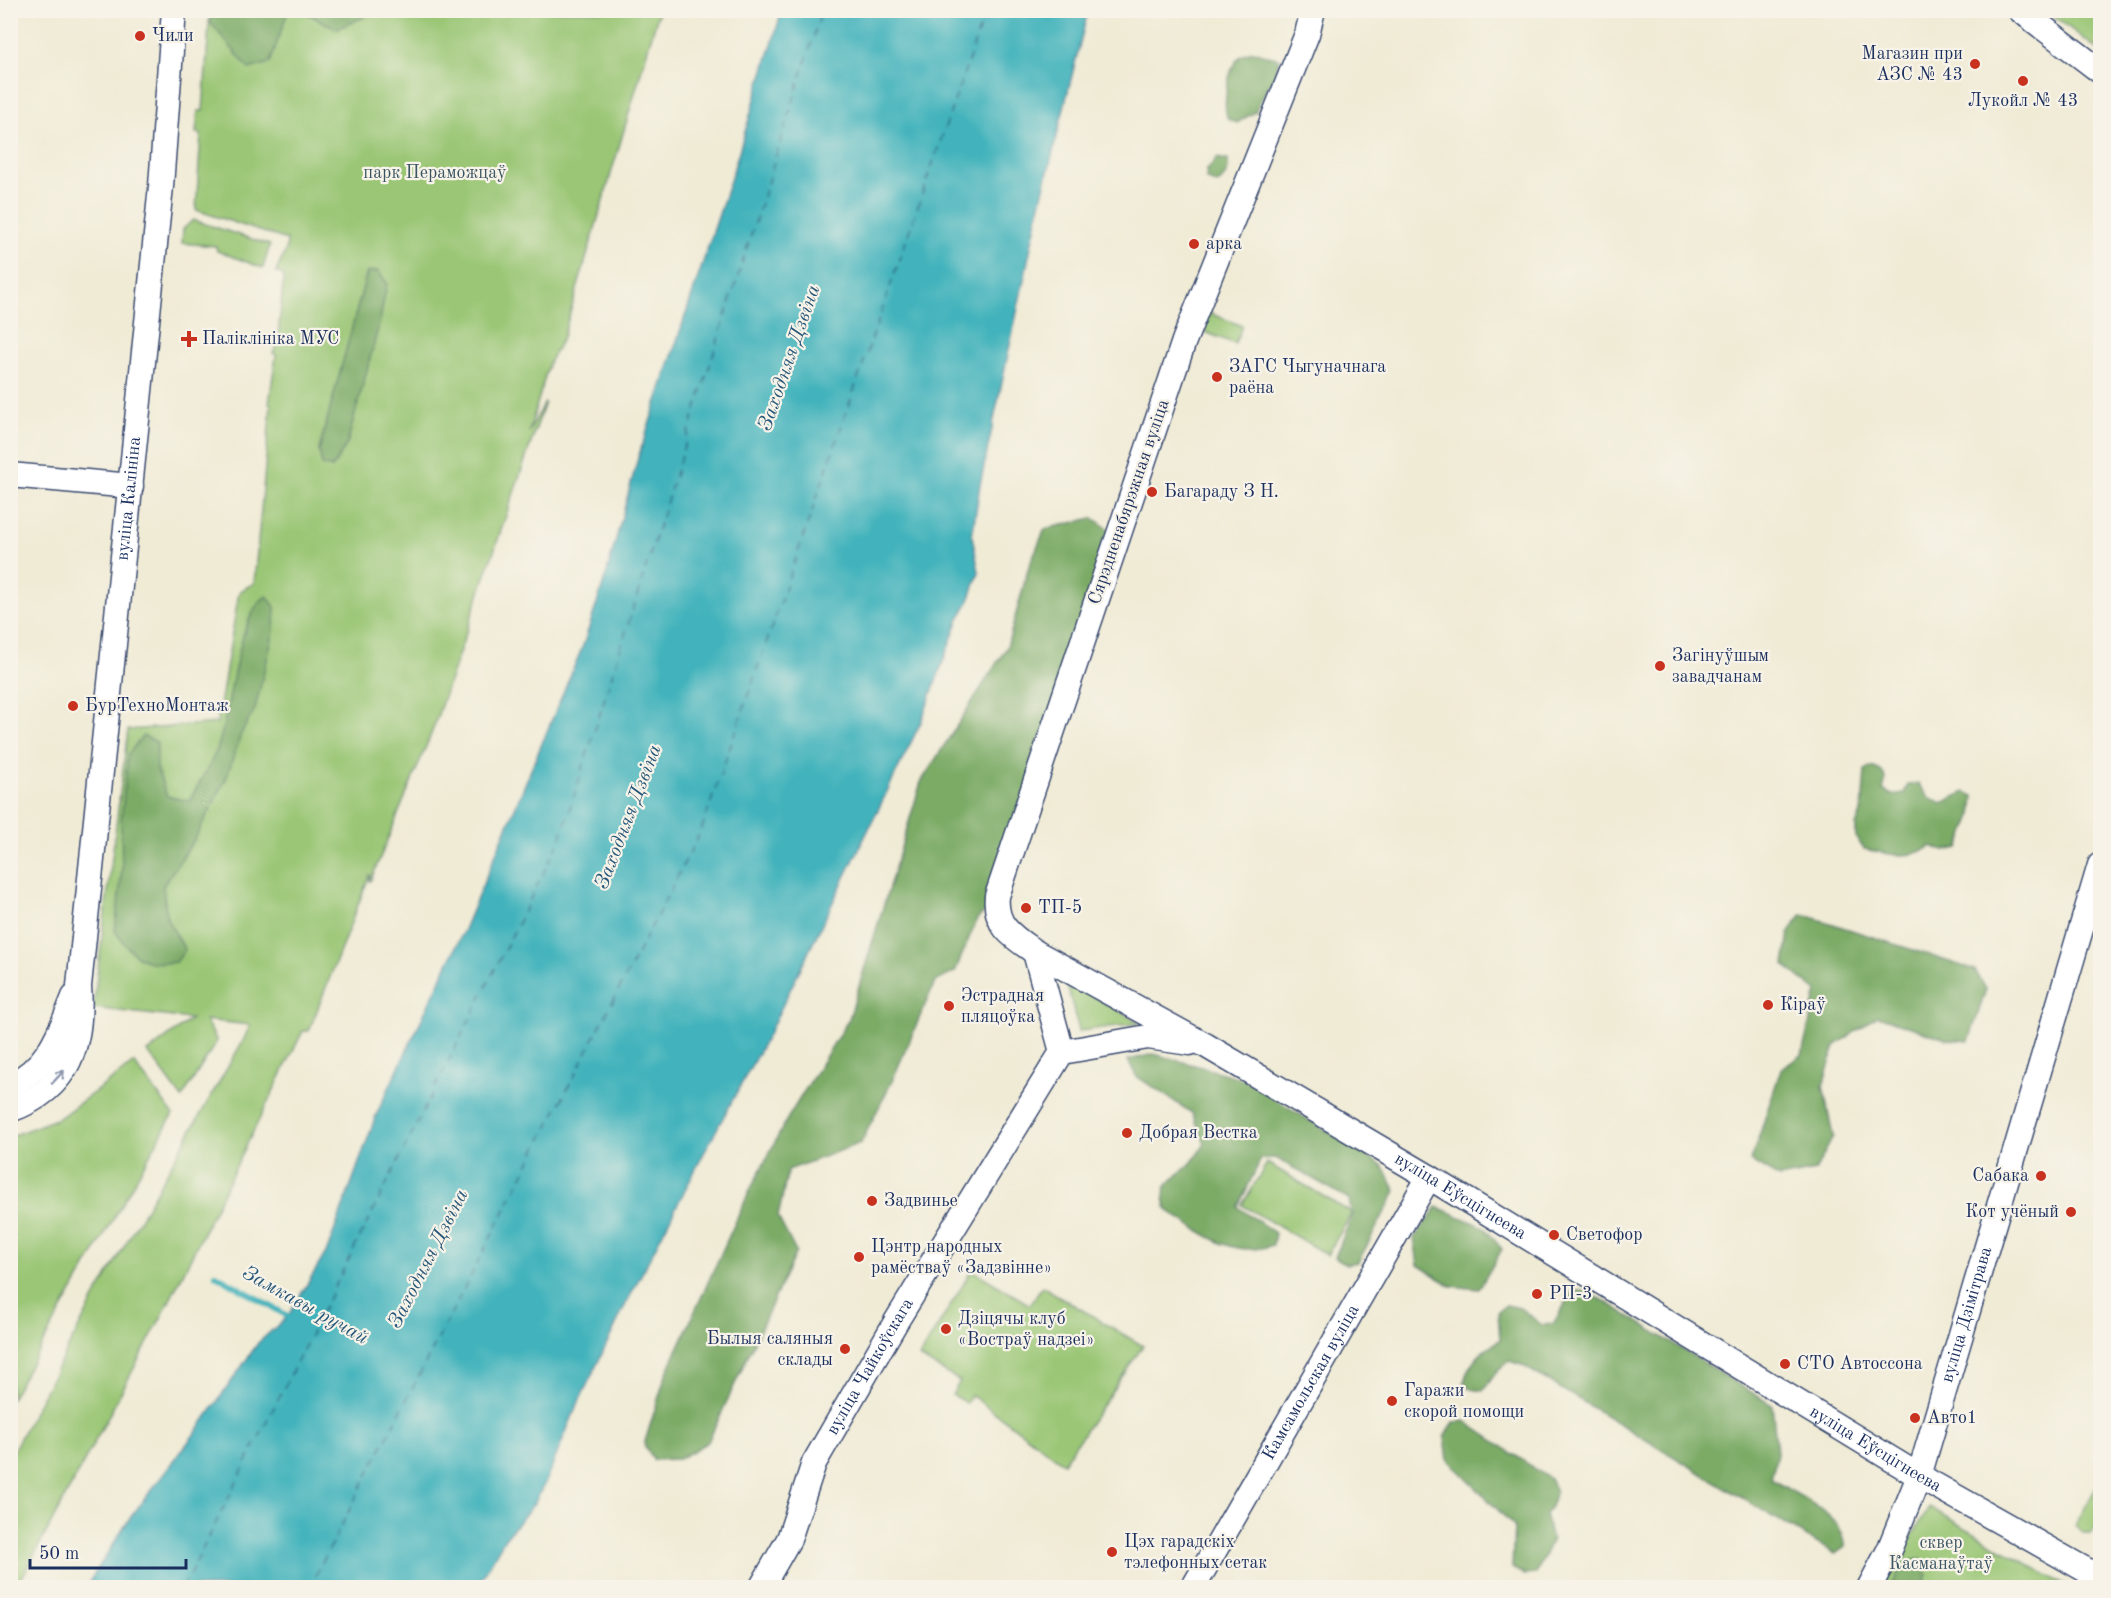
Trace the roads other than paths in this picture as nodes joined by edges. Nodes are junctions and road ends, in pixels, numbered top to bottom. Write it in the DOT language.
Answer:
graph roads {
  1 [pos="174,10"];
  2 [pos="1313,10"];
  3 [pos="2020,10"];
  4 [pos="2100,71"];
  5 [pos="10,475"];
  6 [pos="131,486"];
  7 [pos="2100,865"];
  8 [pos="997,896"];
  9 [pos="1035,952"];
  10 [pos="79,986"];
  11 [pos="1205,1045"];
  12 [pos="1062,1052"];
  13 [pos="10,1085"];
  14 [pos="10,1110"];
  15 [pos="1429,1177"];
  16 [pos="1919,1476"];
  17 [pos="2098,1579"];
  18 [pos="761,1587"];
  19 [pos="1193,1587"];
  20 [pos="1869,1587"];
  1 -- 6 [label="street, вуліца Калініна"];
  2 -- 8 [label="street, Сярэдненабярэжная вуліца"];
  3 -- 4 [label="street"];
  5 -- 6 [label="street"];
  6 -- 10 [label="street, вуліца Калініна"];
  7 -- 16 [label="street, вуліца Дзімітрава"];
  8 -- 9 [label="street, вуліца Еўсцігнеева"];
  9 -- 11 [label="street, вуліца Еўсцігнеева"];
  9 -- 12 [label="street"];
  10 -- 13 [label="street, вуліца Калініна"];
  14 -- 10 [label="street, вуліца Калініна, one-way"];
  11 -- 12 [label="street"];
  11 -- 15 [label="street, вуліца Еўсцігнеева"];
  12 -- 18 [label="street, вуліца Чайкоўскага"];
  15 -- 16 [label="street, вуліца Еўсцігнеева"];
  15 -- 19 [label="street, Камсамольская вуліца"];
  16 -- 17 [label="street, вуліца Еўсцігнеева"];
  16 -- 20 [label="street, вуліца Дзімітрава"];
}
